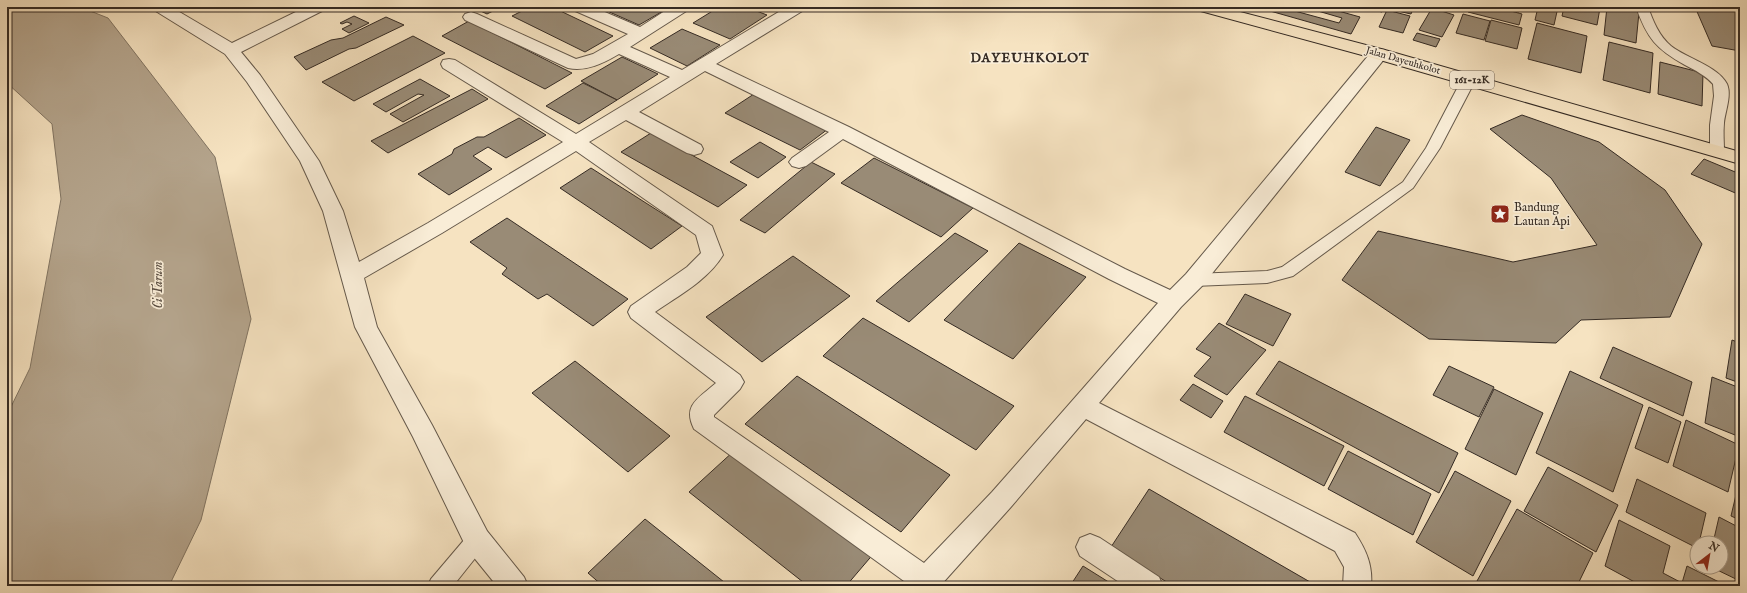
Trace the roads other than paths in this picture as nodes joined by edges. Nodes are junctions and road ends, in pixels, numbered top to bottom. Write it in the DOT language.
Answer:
graph roads {
  1 [pos="160,7"];
  2 [pos="318,7"];
  3 [pos="580,7"];
  4 [pos="682,7"];
  5 [pos="1203,7"];
  6 [pos="1642,7"];
  7 [pos="793,8"];
  8 [pos="471,17"];
  9 [pos="640,33"];
  10 [pos="617,47"];
  11 [pos="231,50"];
  12 [pos="1379,54"];
  13 [pos="449,64"];
  14 [pos="705,65"];
  15 [pos="683,78"];
  16 [pos="1469,79"];
  17 [pos="626,112"];
  18 [pos="842,131"];
  19 [pos="576,142"];
  20 [pos="694,149"];
  21 [pos="1716,151"];
  22 [pos="1740,158"];
  23 [pos="799,162"];
  24 [pos="352,275"];
  25 [pos="1194,280"];
  26 [pos="1173,301"];
  27 [pos="1083,406"];
  28 [pos="477,540"];
  29 [pos="1090,547"];
  30 [pos="923,583"];
  31 [pos="439,586"];
  32 [pos="514,586"];
  33 [pos="1149,586"];
  34 [pos="1357,586"];
  1 -- 11 [label="street"];
  2 -- 11 [label="street"];
  3 -- 9 [label="street"];
  4 -- 9 [label="street"];
  5 -- 12 [label="main road, Jalan Dayeuhkolot / 161-12K"];
  6 -- 21 [label="lane"];
  7 -- 14 [label="street"];
  8 -- 10 [label="street"];
  9 -- 10 [label="street"];
  10 -- 15 [label="street"];
  11 -- 24 [label="street"];
  12 -- 16 [label="main road, Jalan Dayeuhkolot / 161-12K"];
  12 -- 25 [label="street"];
  13 -- 19 [label="street"];
  14 -- 15 [label="street"];
  14 -- 18 [label="street"];
  15 -- 17 [label="street"];
  16 -- 21 [label="main road, Jalan Dayeuhkolot / 161-12K"];
  16 -- 25 [label="lane"];
  17 -- 19 [label="street"];
  17 -- 20 [label="street"];
  18 -- 23 [label="street"];
  18 -- 26 [label="street"];
  19 -- 24 [label="street"];
  19 -- 30 [label="street"];
  21 -- 22 [label="main road, Jalan Dayeuhkolot / 161-12K"];
  24 -- 28 [label="street"];
  25 -- 26 [label="street"];
  26 -- 27 [label="street"];
  27 -- 30 [label="street"];
  27 -- 34 [label="street"];
  28 -- 31 [label="lane"];
  28 -- 32 [label="street"];
  29 -- 33 [label="street"];
}
